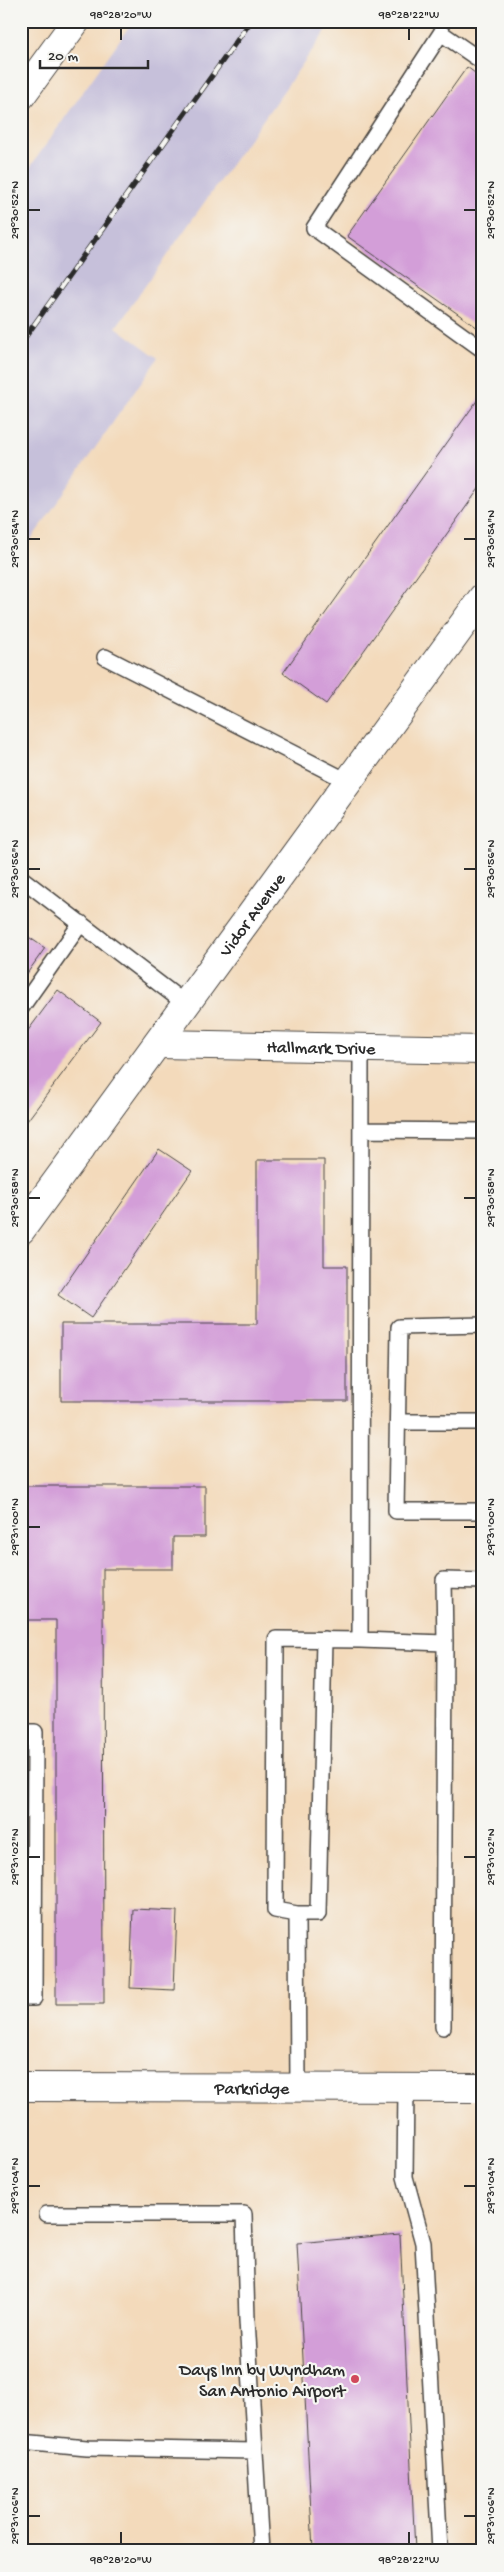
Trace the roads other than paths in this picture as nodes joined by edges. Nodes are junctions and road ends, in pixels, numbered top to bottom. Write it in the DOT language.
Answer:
graph roads {
  1 [pos="76,21"];
  2 [pos="483,62"];
  3 [pos="21,96"];
  4 [pos="483,350"];
  5 [pos="483,597"];
  6 [pos="105,657"];
  7 [pos="349,782"];
  8 [pos="21,878"];
  9 [pos="81,923"];
  10 [pos="187,1005"];
  11 [pos="21,1008"];
  12 [pos="159,1044"];
  13 [pos="361,1048"];
  14 [pos="483,1050"];
  15 [pos="361,1130"];
  16 [pos="483,1130"];
  17 [pos="21,1230"];
  18 [pos="483,1325"];
  19 [pos="398,1422"];
  20 [pos="483,1422"];
  21 [pos="483,1511"];
  22 [pos="483,1581"];
  23 [pos="324,1638"];
  24 [pos="360,1640"];
  25 [pos="445,1643"];
  26 [pos="21,1732"];
  27 [pos="297,1914"];
  28 [pos="21,1998"];
  29 [pos="443,2027"];
  30 [pos="21,2087"];
  31 [pos="298,2088"];
  32 [pos="406,2088"];
  33 [pos="483,2088"];
  34 [pos="47,2214"];
  35 [pos="21,2442"];
  36 [pos="255,2451"];
  37 [pos="261,2551"];
  38 [pos="440,2551"];
  1 -- 3 [label="street"];
  2 -- 4 [label="lane"];
  5 -- 7 [label="street, Vidor Avenue"];
  6 -- 7 [label="lane"];
  7 -- 10 [label="street, Vidor Avenue"];
  8 -- 9 [label="lane"];
  9 -- 10 [label="lane"];
  9 -- 11 [label="lane"];
  10 -- 12 [label="street, Vidor Avenue"];
  12 -- 13 [label="street, Hallmark Drive"];
  12 -- 17 [label="street, Vidor Avenue"];
  13 -- 14 [label="street, Hallmark Drive"];
  13 -- 15 [label="lane"];
  15 -- 16 [label="lane"];
  15 -- 24 [label="lane"];
  18 -- 19 [label="lane"];
  19 -- 20 [label="lane"];
  19 -- 21 [label="lane"];
  22 -- 25 [label="lane"];
  23 -- 24 [label="lane"];
  23 -- 27 [label="lane"];
  23 -- 27 [label="lane"];
  24 -- 25 [label="lane"];
  25 -- 29 [label="lane"];
  26 -- 28 [label="lane"];
  27 -- 31 [label="lane"];
  30 -- 31 [label="street, Parkridge"];
  31 -- 32 [label="street, Parkridge"];
  32 -- 33 [label="street, Parkridge"];
  32 -- 38 [label="lane"];
  34 -- 36 [label="lane"];
  35 -- 36 [label="lane"];
  36 -- 37 [label="lane"];
}
